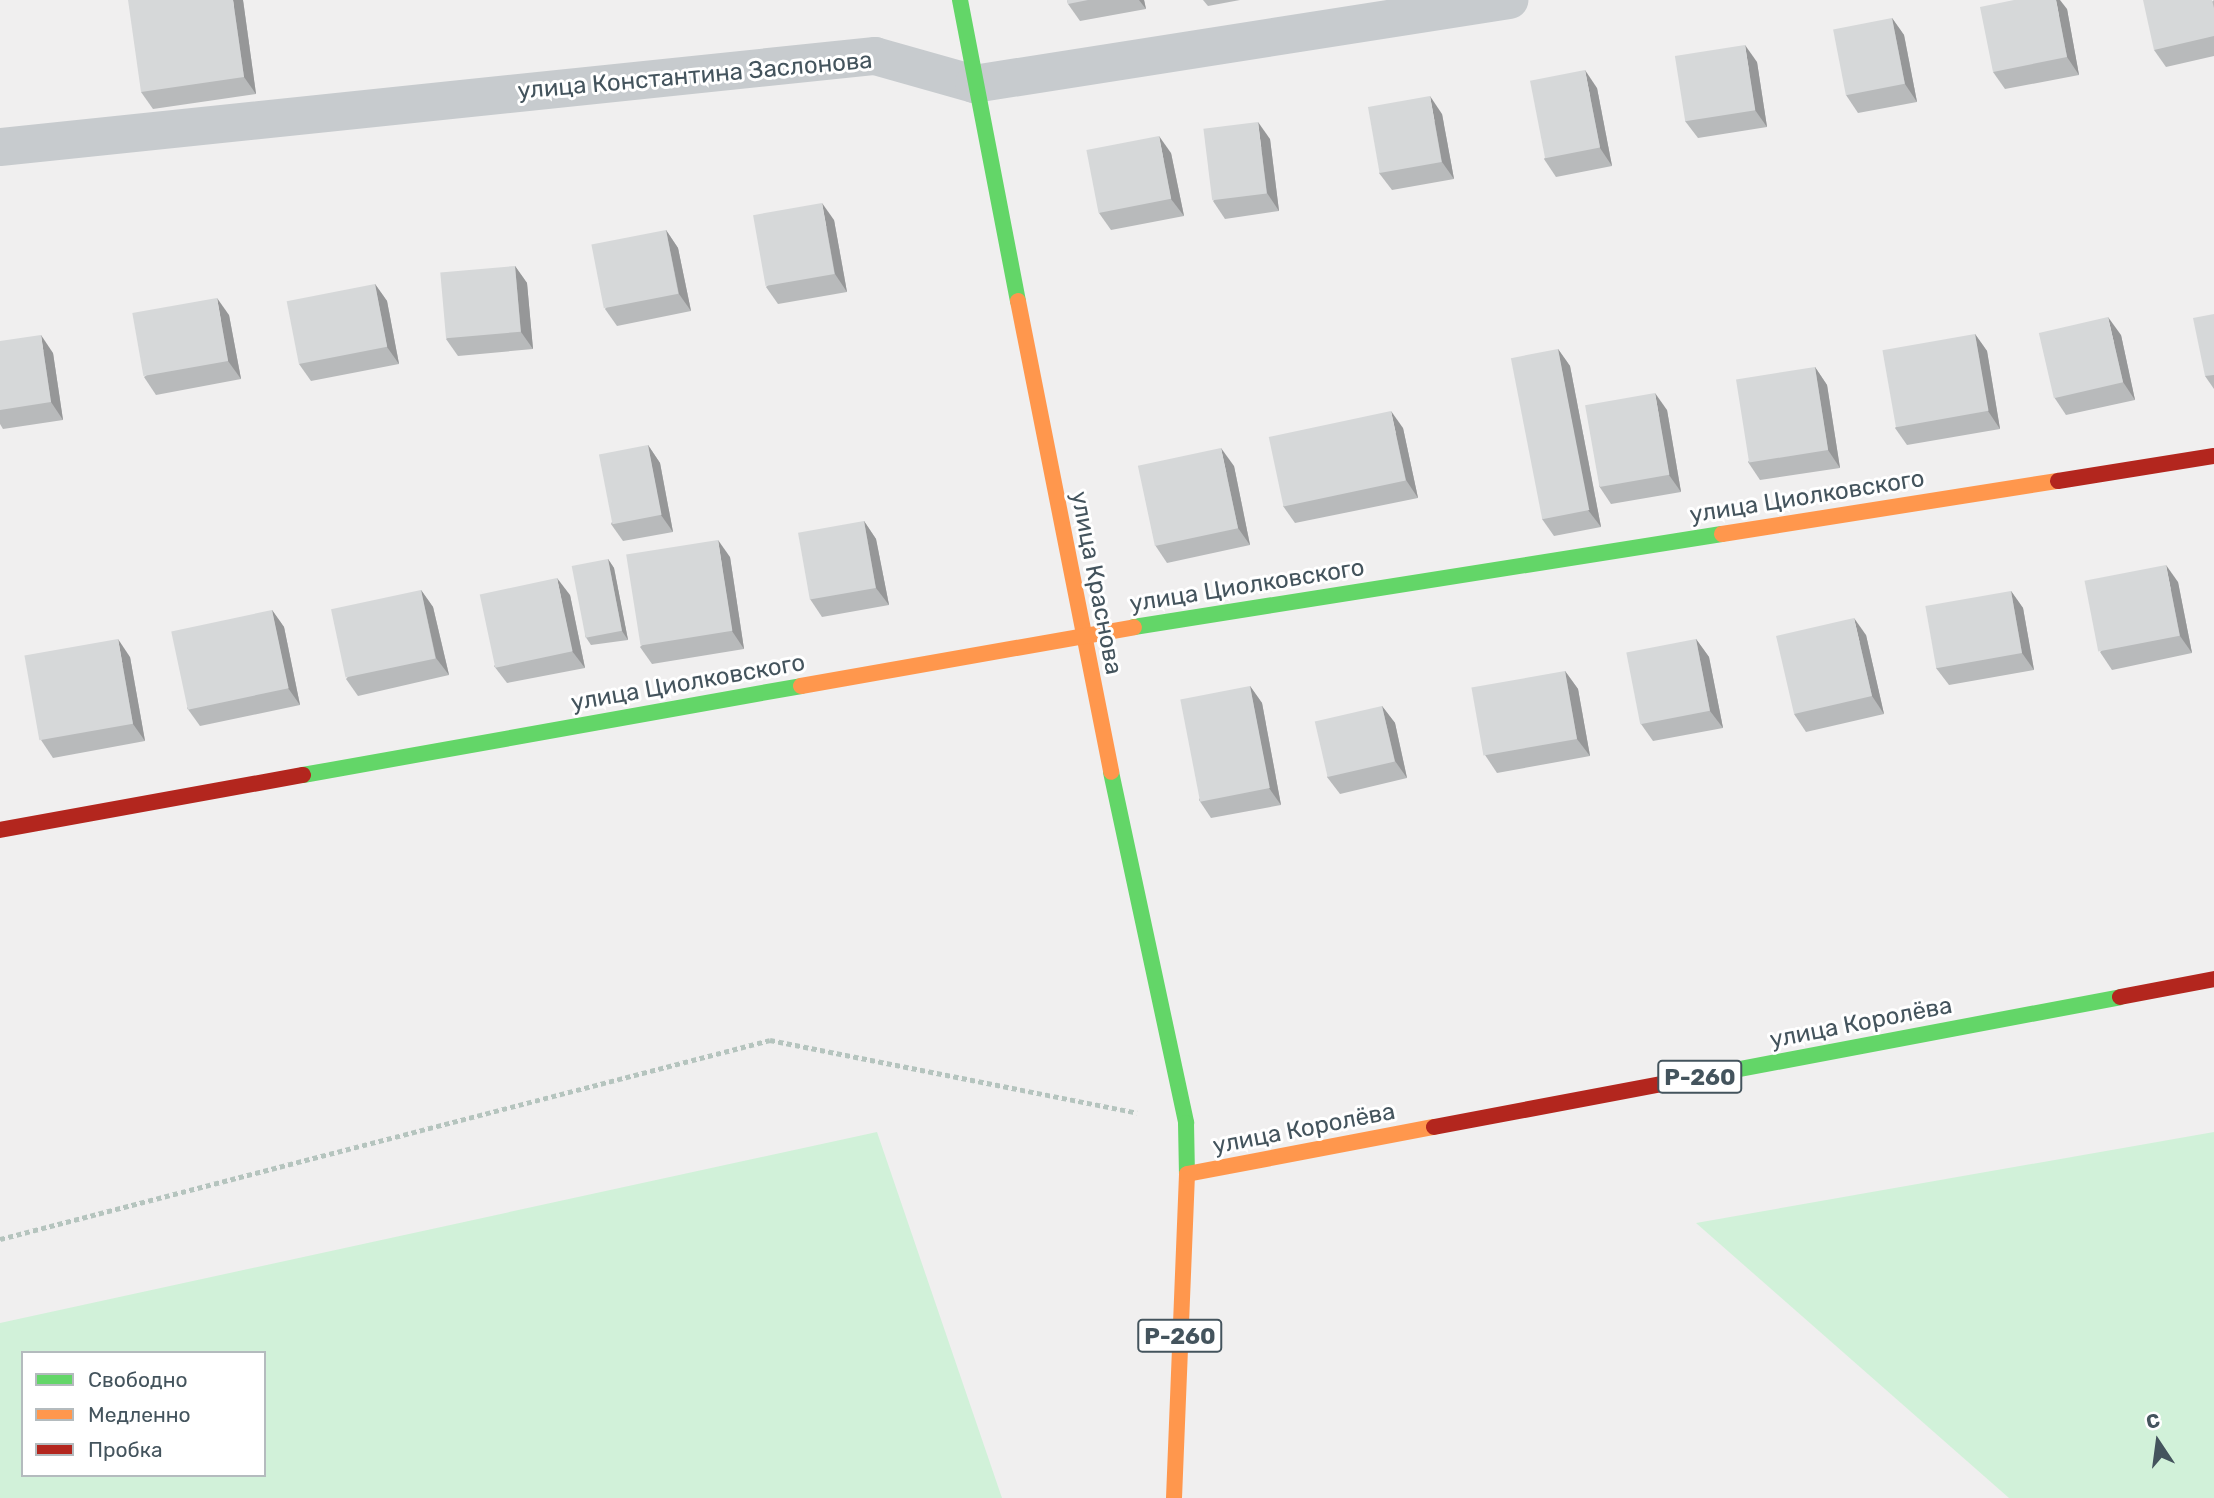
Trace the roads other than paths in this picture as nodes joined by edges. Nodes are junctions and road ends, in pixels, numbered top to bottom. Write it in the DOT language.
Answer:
graph roads {
  1 [pos="960,0"];
  2 [pos="1509,0"];
  3 [pos="974,84"];
  4 [pos="0,147"];
  5 [pos="2214,456"];
  6 [pos="1082,635"];
  7 [pos="0,830"];
  8 [pos="2214,979"];
  9 [pos="1187,1174"];
  10 [pos="1174,1498"];
  1 -- 3 [label="main road, улица Краснова"];
  2 -- 3 [label="street, улица Константина Заслонова"];
  3 -- 4 [label="street, улица Константина Заслонова"];
  3 -- 6 [label="main road, улица Краснова"];
  5 -- 6 [label="main road, улица Циолковского"];
  6 -- 7 [label="main road, улица Циолковского"];
  6 -- 9 [label="main road, улица Краснова"];
  8 -- 9 [label="main road, улица Королёва / Р-260"];
  9 -- 10 [label="main road, Р-260"];
}
